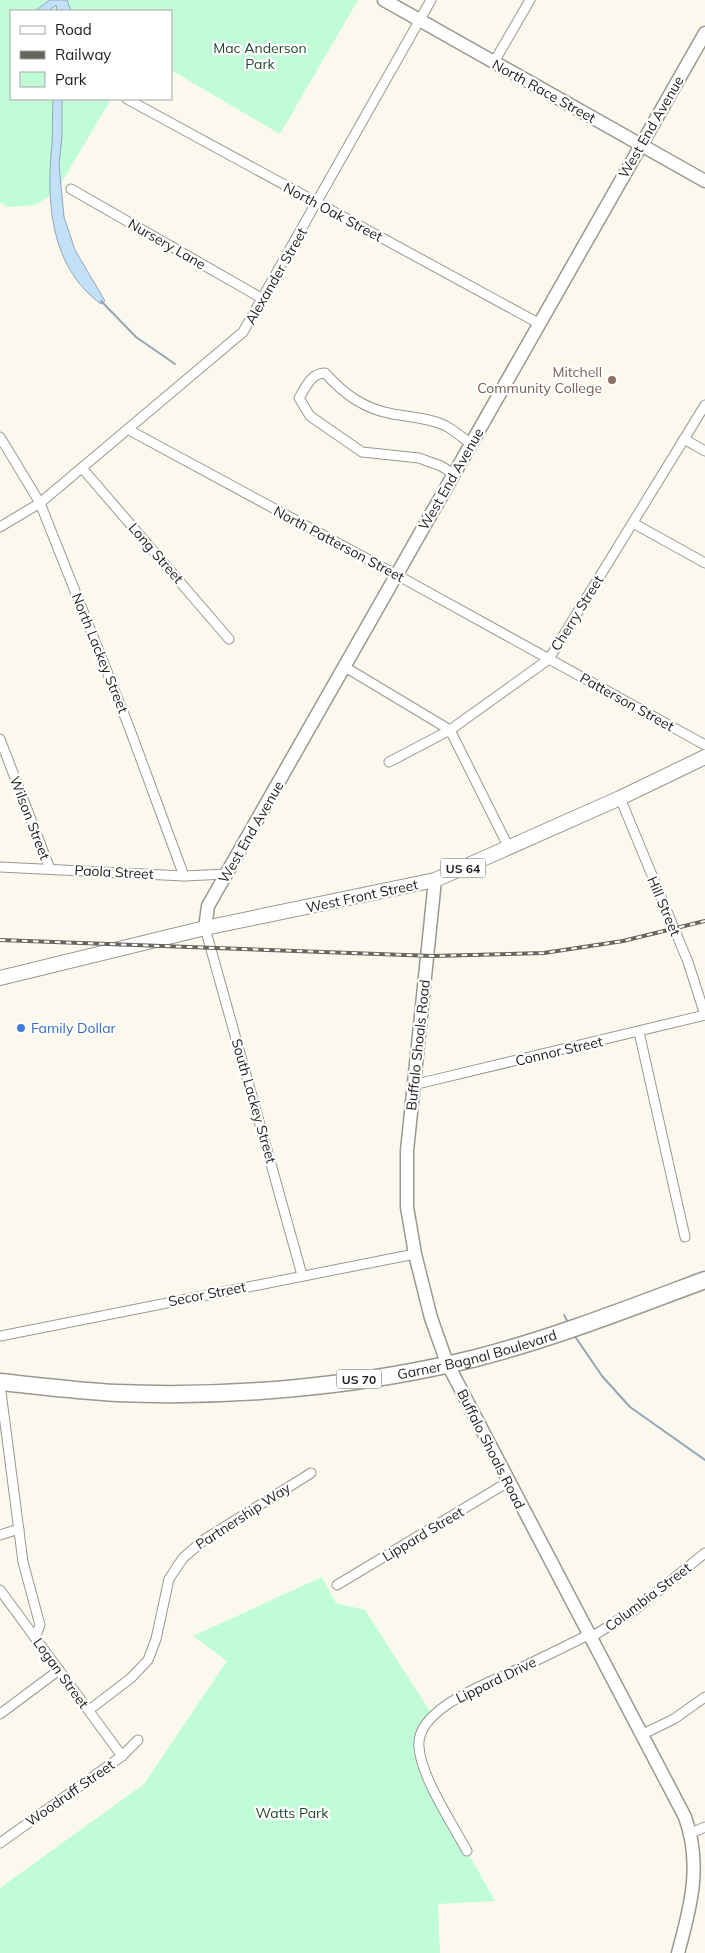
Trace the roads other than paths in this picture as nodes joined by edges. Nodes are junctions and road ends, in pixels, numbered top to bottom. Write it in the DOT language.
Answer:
graph roads {
  1 [pos="384,0"];
  2 [pos="431,0"];
  3 [pos="530,0"];
  4 [pos="420,20"];
  5 [pos="705,33"];
  6 [pos="494,62"];
  7 [pos="129,100"];
  8 [pos="641,144"];
  9 [pos="705,180"];
  10 [pos="70,189"];
  11 [pos="318,204"];
  12 [pos="263,299"];
  13 [pos="540,324"];
  14 [pos="705,405"];
  15 [pos="129,430"];
  16 [pos="0,437"];
  17 [pos="684,439"];
  18 [pos="471,444"];
  19 [pos="705,451"];
  20 [pos="82,468"];
  21 [pos="454,474"];
  22 [pos="40,503"];
  23 [pos="633,523"];
  24 [pos="0,527"];
  25 [pos="705,563"];
  26 [pos="397,575"];
  27 [pos="229,639"];
  28 [pos="549,659"];
  29 [pos="345,667"];
  30 [pos="450,730"];
  31 [pos="0,739"];
  32 [pos="705,745"];
  33 [pos="705,757"];
  34 [pos="388,762"];
  35 [pos="620,798"];
  36 [pos="509,848"];
  37 [pos="0,868"];
  38 [pos="50,869"];
  39 [pos="227,874"];
  40 [pos="184,876"];
  41 [pos="435,880"];
  42 [pos="205,928"];
  43 [pos="0,978"];
  44 [pos="705,1015"];
  45 [pos="639,1032"];
  46 [pos="413,1085"];
  47 [pos="685,1237"];
  48 [pos="415,1254"];
  49 [pos="302,1275"];
  50 [pos="705,1280"];
  51 [pos="0,1336"];
  52 [pos="446,1364"];
  53 [pos="0,1383"];
  54 [pos="311,1473"];
  55 [pos="508,1482"];
  56 [pos="19,1529"];
  57 [pos="0,1535"];
  58 [pos="705,1554"];
  59 [pos="337,1585"];
  60 [pos="0,1590"];
  61 [pos="589,1636"];
  62 [pos="35,1638"];
  63 [pos="59,1670"];
  64 [pos="705,1697"];
  65 [pos="89,1710"];
  66 [pos="0,1714"];
  67 [pos="642,1735"];
  68 [pos="138,1740"];
  69 [pos="122,1756"];
  70 [pos="705,1827"];
  71 [pos="691,1833"];
  72 [pos="0,1843"];
  73 [pos="466,1851"];
  74 [pos="678,1953"];
  1 -- 4 [label="street, North Race Street"];
  2 -- 4 [label="street, Alexander Street"];
  3 -- 6 [label="street"];
  4 -- 6 [label="street, North Race Street"];
  4 -- 11 [label="street, Alexander Street"];
  5 -- 8 [label="street, West End Avenue"];
  6 -- 8 [label="street, North Race Street"];
  7 -- 11 [label="street, North Oak Street"];
  8 -- 9 [label="street, North Race Street"];
  8 -- 13 [label="street, West End Avenue"];
  10 -- 12 [label="street, Nursery Lane"];
  11 -- 12 [label="street, Alexander Street"];
  11 -- 13 [label="street, North Oak Street"];
  12 -- 15 [label="street, Alexander Street"];
  13 -- 18 [label="street, West End Avenue"];
  14 -- 17 [label="street, Cherry Street"];
  15 -- 20 [label="street, Alexander Street"];
  15 -- 26 [label="street, North Patterson Street"];
  16 -- 22 [label="street, North Lackey Street"];
  17 -- 19 [label="street"];
  17 -- 23 [label="street, Cherry Street"];
  18 -- 21 [label="street, West End Avenue"];
  18 -- 21 [label="street"];
  20 -- 22 [label="street, Alexander Street"];
  20 -- 27 [label="street, Long Street"];
  21 -- 26 [label="street, West End Avenue"];
  22 -- 24 [label="street, Alexander Street"];
  22 -- 40 [label="street, North Lackey Street"];
  23 -- 25 [label="street"];
  23 -- 28 [label="street, Cherry Street"];
  26 -- 28 [label="street, North Patterson Street"];
  26 -- 29 [label="street, West End Avenue"];
  28 -- 30 [label="street, Cherry Street"];
  28 -- 32 [label="street, Patterson Street"];
  29 -- 30 [label="street"];
  29 -- 39 [label="street, West End Avenue"];
  30 -- 34 [label="street, Cherry Street"];
  30 -- 36 [label="street"];
  31 -- 38 [label="street, Wilson Street"];
  33 -- 35 [label="main road, West Front Street / US 64"];
  35 -- 36 [label="main road, West Front Street / US 64"];
  35 -- 44 [label="street, Hill Street"];
  36 -- 41 [label="main road, West Front Street / US 64"];
  37 -- 38 [label="street, Paola Street"];
  38 -- 40 [label="street, Paola Street"];
  39 -- 40 [label="street, Paola Street"];
  39 -- 42 [label="street, West End Avenue"];
  41 -- 42 [label="main road, West Front Street / US 64"];
  41 -- 46 [label="street, Buffalo Shoals Road"];
  42 -- 43 [label="main road, West Front Street / US 64"];
  42 -- 49 [label="street, South Lackey Street"];
  44 -- 45 [label="street, Connor Street"];
  45 -- 46 [label="street, Connor Street"];
  45 -- 47 [label="street"];
  46 -- 48 [label="street, Buffalo Shoals Road"];
  48 -- 49 [label="street, Secor Street"];
  48 -- 52 [label="street, Buffalo Shoals Road"];
  49 -- 51 [label="street, Secor Street"];
  50 -- 52 [label="highway, Garner Bagnal Boulevard / US 70"];
  52 -- 53 [label="highway, Garner Bagnal Boulevard / US 70"];
  52 -- 55 [label="street, Buffalo Shoals Road"];
  53 -- 56 [label="street"];
  54 -- 65 [label="street, Partnership Way"];
  55 -- 59 [label="street, Lippard Street"];
  55 -- 61 [label="street, Buffalo Shoals Road"];
  56 -- 57 [label="street"];
  56 -- 62 [label="street"];
  58 -- 61 [label="street, Columbia Street"];
  60 -- 62 [label="street, Logan Street"];
  61 -- 67 [label="street, Buffalo Shoals Road"];
  61 -- 73 [label="street, Lippard Drive"];
  62 -- 63 [label="street, Logan Street"];
  63 -- 65 [label="street, Logan Street"];
  63 -- 66 [label="street"];
  64 -- 67 [label="street"];
  65 -- 69 [label="street, Logan Street"];
  67 -- 71 [label="street, Buffalo Shoals Road"];
  68 -- 69 [label="street, Woodruff Street"];
  69 -- 72 [label="street, Woodruff Street"];
  70 -- 71 [label="street"];
  71 -- 74 [label="street, Buffalo Shoals Road"];
}
